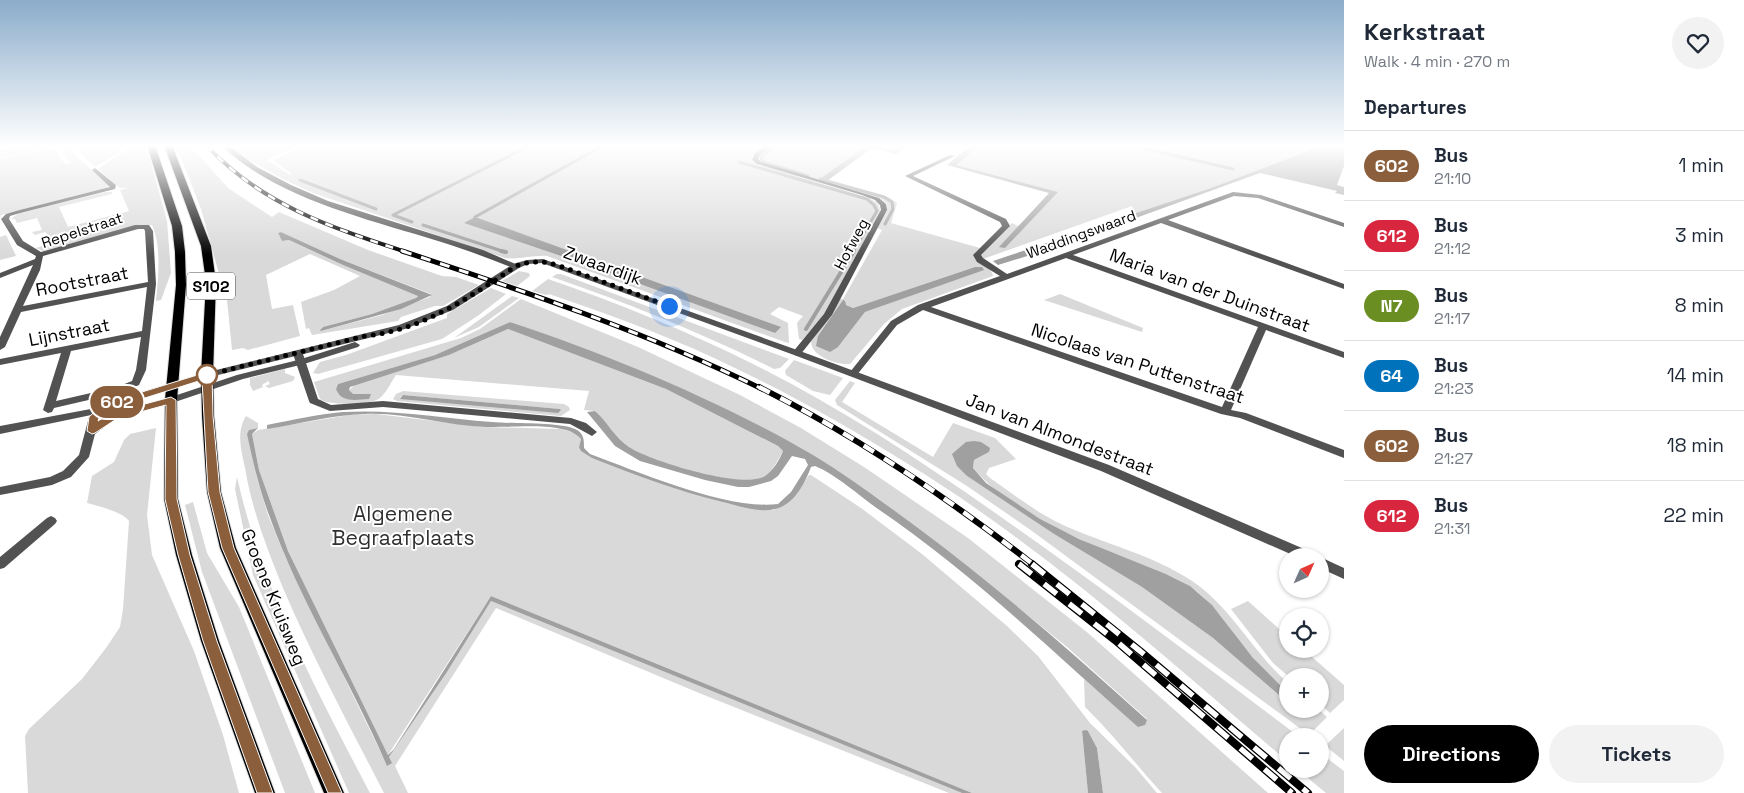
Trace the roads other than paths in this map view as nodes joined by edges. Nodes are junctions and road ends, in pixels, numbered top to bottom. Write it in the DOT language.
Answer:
graph roads {
  1 [pos="109,182"];
  2 [pos="163,182"];
  3 [pos="181,182"];
  4 [pos="282,182"];
  5 [pos="823,182"];
  6 [pos="918,182"];
  7 [pos="1161,220"];
  8 [pos="1344,225"];
  9 [pos="1065,255"];
  10 [pos="39,257"];
  11 [pos="516,266"];
  12 [pos="0,276"];
  13 [pos="1005,276"];
  14 [pos="152,284"];
  15 [pos="1344,286"];
  16 [pos="921,307"];
  17 [pos="18,310"];
  18 [pos="1262,326"];
  19 [pos="145,333"];
  20 [pos="0,344"];
  21 [pos="66,349"];
  22 [pos="797,353"];
  23 [pos="1344,355"];
  24 [pos="301,360"];
  25 [pos="0,362"];
  26 [pos="853,374"];
  27 [pos="207,382"];
  28 [pos="171,394"];
  29 [pos="49,406"];
  30 [pos="99,411"];
  31 [pos="1225,412"];
  32 [pos="114,415"];
  33 [pos="45,421"];
  34 [pos="0,430"];
  35 [pos="92,431"];
  36 [pos="592,432"];
  37 [pos="1344,454"];
  38 [pos="0,491"];
  39 [pos="51,521"];
  40 [pos="1289,548"];
  41 [pos="0,564"];
  42 [pos="1329,566"];
  43 [pos="1344,574"];
  44 [pos="265,793"];
  45 [pos="334,793"];
  1 -- 10 [label="street"];
  2 -- 28 [label="main road, S102"];
  3 -- 27 [label="main road, Groene Kruisweg / S102"];
  4 -- 11 [label="street"];
  5 -- 22 [label="street, Hofweg"];
  6 -- 13 [label="street"];
  7 -- 8 [label="street, Waddingswaard"];
  7 -- 9 [label="street, Waddingswaard"];
  7 -- 15 [label="street"];
  9 -- 13 [label="street, Waddingswaard"];
  9 -- 18 [label="street, Maria van der Duinstraat"];
  10 -- 12 [label="street, Repelstraat"];
  10 -- 14 [label="street, Repelstraat"];
  10 -- 17 [label="street"];
  11 -- 22 [label="street, Zwaardijk"];
  11 -- 24 [label="street, Zwaardijk"];
  13 -- 16 [label="street, Waddingswaard"];
  14 -- 17 [label="street, Rootstraat"];
  14 -- 19 [label="street"];
  16 -- 26 [label="street, Waddingswaard"];
  16 -- 31 [label="street, Nicolaas van Puttenstraat"];
  17 -- 20 [label="street"];
  18 -- 23 [label="street, Maria van der Duinstraat"];
  18 -- 31 [label="street"];
  19 -- 21 [label="street, Lijnstraat"];
  19 -- 29 [label="street"];
  21 -- 25 [label="street, Lijnstraat"];
  21 -- 29 [label="street"];
  22 -- 26 [label="street, Jan van Almondestraat"];
  24 -- 27 [label="street, Zwaardijk"];
  24 -- 36 [label="street"];
  26 -- 40 [label="street, Jan van Almondestraat"];
  27 -- 28 [label="street, Zwaardijk"];
  27 -- 45 [label="main road, Groene Kruisweg / S102"];
  28 -- 30 [label="street"];
  28 -- 32 [label="street"];
  28 -- 44 [label="main road, S102"];
  29 -- 33 [label="street"];
  30 -- 32 [label="street"];
  30 -- 33 [label="street"];
  30 -- 35 [label="street"];
  31 -- 37 [label="street, Nicolaas van Puttenstraat"];
  32 -- 35 [label="street"];
  33 -- 34 [label="street"];
  35 -- 38 [label="street"];
  39 -- 41 [label="street"];
  42 -- 43 [label="street"];
}
